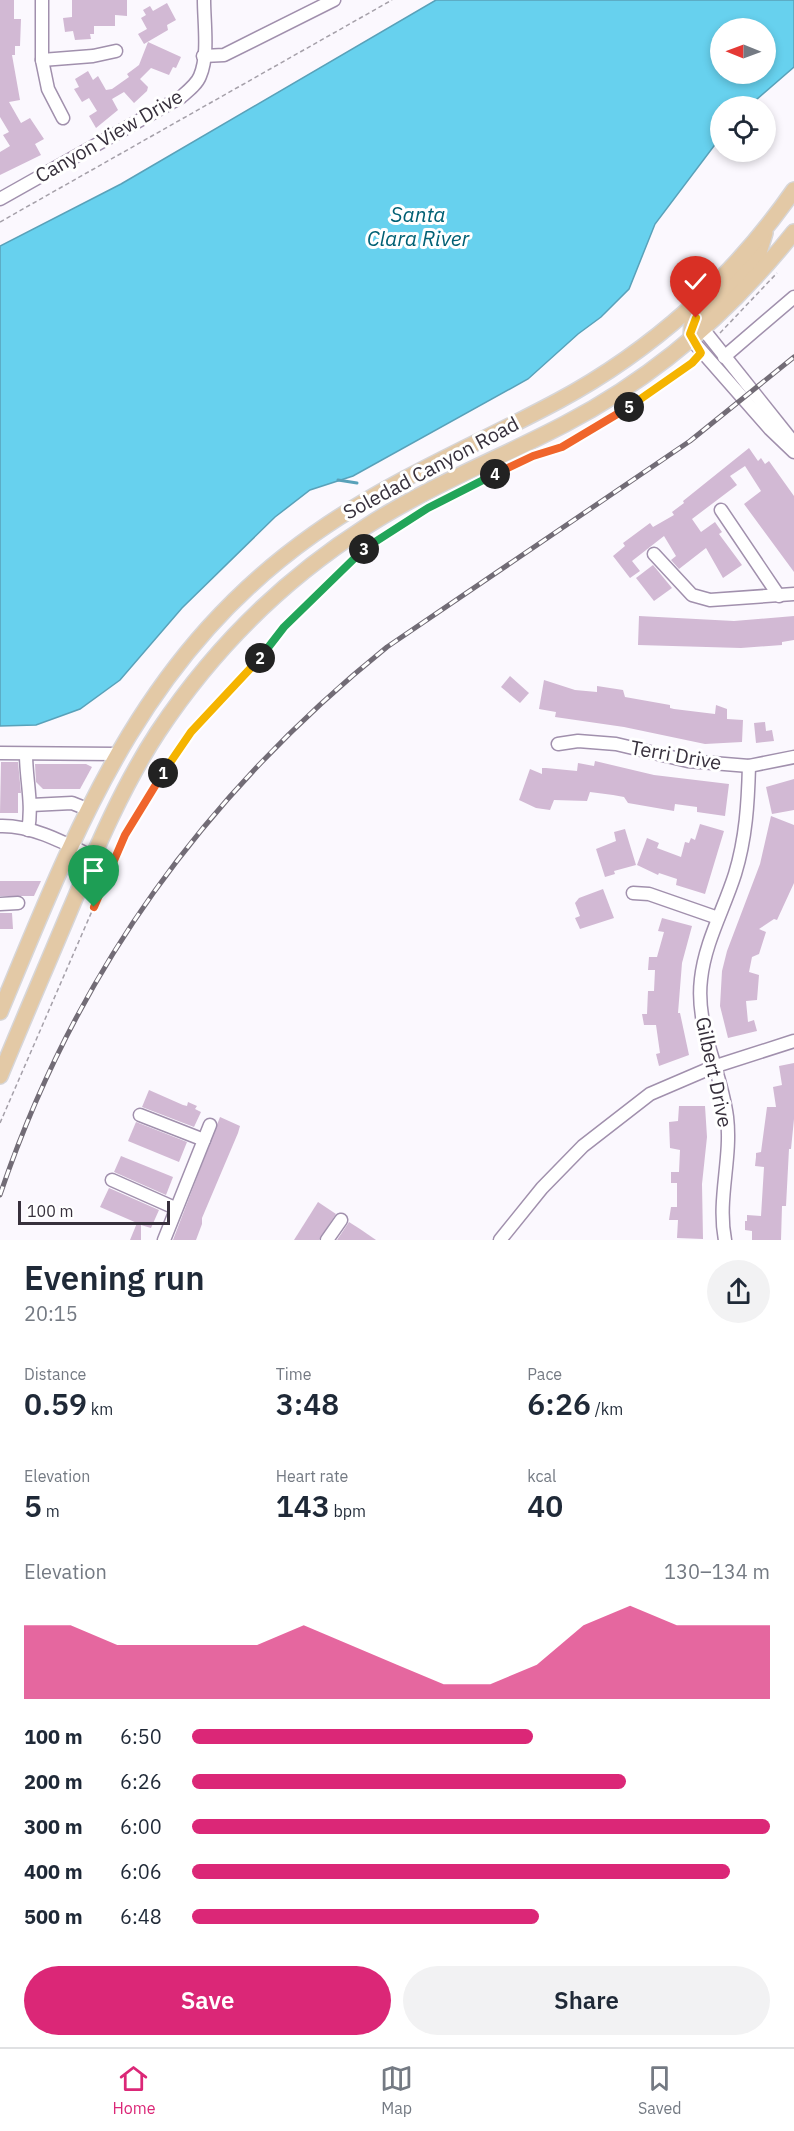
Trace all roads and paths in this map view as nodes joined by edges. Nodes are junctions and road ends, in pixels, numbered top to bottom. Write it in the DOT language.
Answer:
graph roads {
  1 [pos="42,0"];
  2 [pos="204,0"];
  3 [pos="392,0"];
  4 [pos="330,1"];
  5 [pos="116,51"];
  6 [pos="203,58"];
  7 [pos="42,60"];
  8 [pos="63,118"];
  9 [pos="794,190"];
  10 [pos="0,199"];
  11 [pos="0,222"];
  12 [pos="768,225"];
  13 [pos="794,232"];
  14 [pos="782,267"];
  15 [pos="794,297"];
  16 [pos="702,337"];
  17 [pos="701,353"];
  18 [pos="724,357"];
  19 [pos="794,444"];
  20 [pos="794,452"];
  21 [pos="722,510"];
  22 [pos="654,554"];
  23 [pos="794,594"];
  24 [pos="779,596"];
  25 [pos="558,744"];
  26 [pos="0,753"];
  27 [pos="26,754"];
  28 [pos="116,754"];
  29 [pos="794,757"];
  30 [pos="749,766"];
  31 [pos="31,805"];
  32 [pos="87,808"];
  33 [pos="0,826"];
  34 [pos="28,830"];
  35 [pos="69,845"];
  36 [pos="93,856"];
  37 [pos="633,893"];
  38 [pos="18,903"];
  39 [pos="0,904"];
  40 [pos="718,918"];
  41 [pos="0,1012"];
  42 [pos="794,1041"];
  43 [pos="713,1066"];
  44 [pos="0,1076"];
  45 [pos="140,1115"];
  46 [pos="0,1123"];
  47 [pos="210,1125"];
  48 [pos="204,1140"];
  49 [pos="112,1180"];
  50 [pos="175,1208"];
  51 [pos="341,1220"];
  52 [pos="165,1240"];
  53 [pos="327,1240"];
  54 [pos="500,1240"];
  55 [pos="725,1240"];
  1 -- 7 [label="street"];
  2 -- 6 [label="street"];
  3 -- 11 [label="path"];
  4 -- 6 [label="street"];
  5 -- 7 [label="street"];
  6 -- 10 [label="street, Canyon View Drive"];
  7 -- 8 [label="street"];
  9 -- 12 [label="main road, Soledad Canyon Road"];
  12 -- 16 [label="main road"];
  12 -- 28 [label="main road, Soledad Canyon Road"];
  13 -- 16 [label="main road, Soledad Canyon Road"];
  14 -- 16 [label="path"];
  15 -- 18 [label="street"];
  16 -- 17 [label="street"];
  16 -- 18 [label="street"];
  16 -- 36 [label="main road, Soledad Canyon Road"];
  17 -- 20 [label="street"];
  17 -- 46 [label="path"];
  18 -- 19 [label="street"];
  21 -- 24 [label="street"];
  22 -- 24 [label="street"];
  23 -- 24 [label="street"];
  25 -- 30 [label="street, Terri Drive"];
  26 -- 27 [label="street"];
  27 -- 28 [label="street"];
  27 -- 31 [label="street"];
  28 -- 32 [label="main road, Soledad Canyon Road"];
  29 -- 30 [label="street, Terri Drive"];
  30 -- 40 [label="street, Gilbert Drive"];
  31 -- 32 [label="street"];
  31 -- 34 [label="street"];
  32 -- 35 [label="main road, Soledad Canyon Road"];
  33 -- 34 [label="street"];
  34 -- 35 [label="street"];
  35 -- 36 [label="street"];
  35 -- 41 [label="main road, Soledad Canyon Road"];
  36 -- 44 [label="main road, Soledad Canyon Road"];
  37 -- 40 [label="street"];
  38 -- 39 [label="street"];
  40 -- 43 [label="street, Gilbert Drive"];
  42 -- 43 [label="street"];
  43 -- 54 [label="street"];
  43 -- 55 [label="street, Gilbert Drive"];
  45 -- 48 [label="street"];
  47 -- 48 [label="street"];
  48 -- 50 [label="street"];
  49 -- 50 [label="street"];
  50 -- 52 [label="street"];
  51 -- 53 [label="street"];
}
